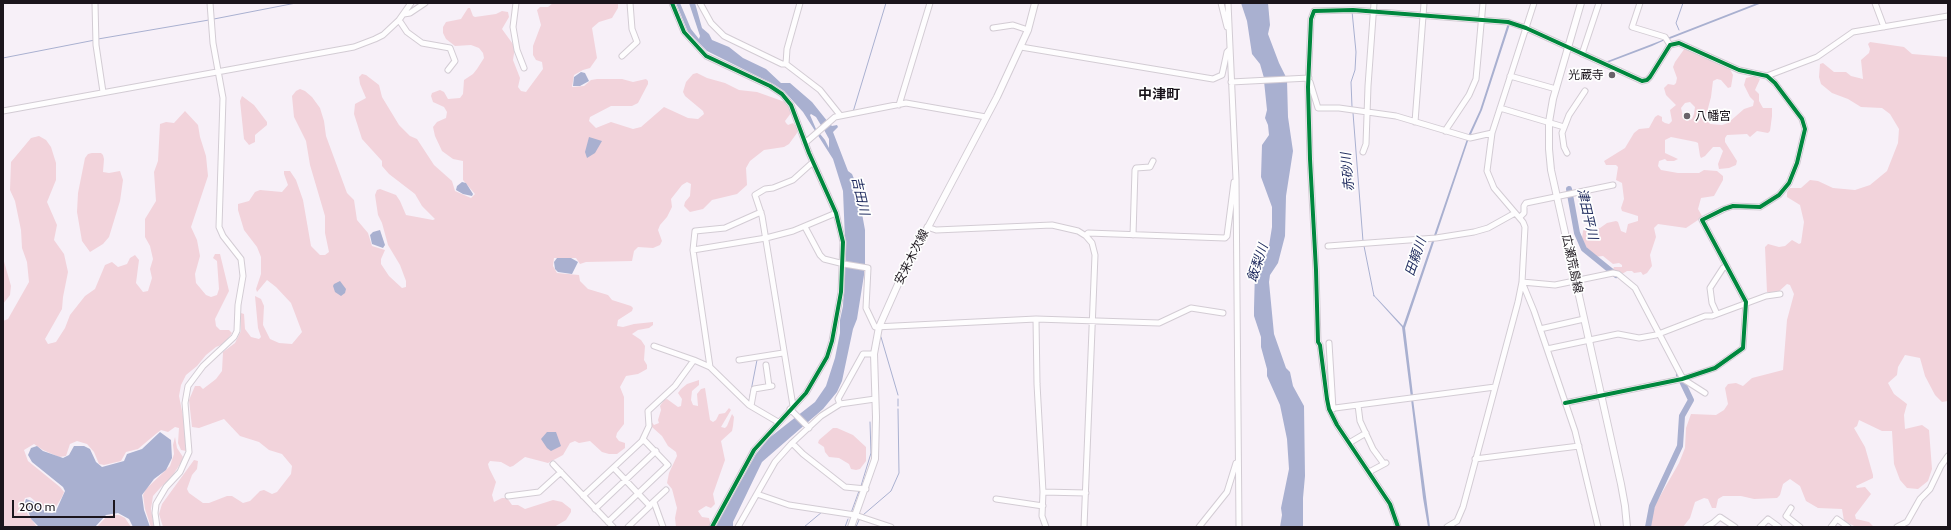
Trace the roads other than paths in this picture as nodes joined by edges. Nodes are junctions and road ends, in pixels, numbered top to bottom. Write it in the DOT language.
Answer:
graph roads {
  1 [pos="95,3"];
  2 [pos="210,3"];
  3 [pos="411,3"];
  4 [pos="425,3"];
  5 [pos="516,3"];
  6 [pos="630,3"];
  7 [pos="672,3"];
  8 [pos="700,3"];
  9 [pos="800,3"];
  10 [pos="930,3"];
  11 [pos="1035,3"];
  12 [pos="1221,3"];
  13 [pos="1228,3"];
  14 [pos="1374,3"];
  15 [pos="1424,3"];
  16 [pos="1483,3"];
  17 [pos="1534,3"];
  18 [pos="1581,3"];
  19 [pos="1599,3"];
  20 [pos="1640,3"];
  21 [pos="1875,3"];
  22 [pos="1374,11"];
  23 [pos="404,14"];
  24 [pos="1423,16"];
  25 [pos="1948,16"];
  26 [pos="399,20"];
  27 [pos="1481,20"];
  28 [pos="1884,27"];
  29 [pos="993,28"];
  30 [pos="1526,28"];
  31 [pos="1229,29"];
  32 [pos="1028,30"];
  33 [pos="1667,41"];
  34 [pos="1021,47"];
  35 [pos="1568,48"];
  36 [pos="1230,50"];
  37 [pos="1582,54"];
  38 [pos="622,56"];
  39 [pos="786,64"];
  40 [pos="524,68"];
  41 [pos="448,70"];
  42 [pos="218,71"];
  43 [pos="1510,76"];
  44 [pos="1767,76"];
  45 [pos="1308,78"];
  46 [pos="1232,81"];
  47 [pos="1556,89"];
  48 [pos="1585,91"];
  49 [pos="104,92"];
  50 [pos="899,105"];
  51 [pos="1500,108"];
  52 [pos="3,111"];
  53 [pos="1367,112"];
  54 [pos="837,116"];
  55 [pos="986,117"];
  56 [pos="1415,122"];
  57 [pos="1549,122"];
  58 [pos="1563,127"];
  59 [pos="1445,131"];
  60 [pos="1492,133"];
  61 [pos="805,143"];
  62 [pos="1364,152"];
  63 [pos="1567,152"];
  64 [pos="1153,161"];
  65 [pos="813,162"];
  66 [pos="1236,173"];
  67 [pos="1613,185"];
  68 [pos="1557,196"];
  69 [pos="761,212"];
  70 [pos="836,214"];
  71 [pos="1518,215"];
  72 [pos="805,227"];
  73 [pos="927,227"];
  74 [pos="1133,235"];
  75 [pos="1086,236"];
  76 [pos="766,238"];
  77 [pos="1328,246"];
  78 [pos="693,250"];
  79 [pos="844,264"];
  80 [pos="1727,266"];
  81 [pos="1576,281"];
  82 [pos="1522,282"];
  83 [pos="1780,294"];
  84 [pos="1746,302"];
  85 [pos="1223,313"];
  86 [pos="1717,314"];
  87 [pos="1036,319"];
  88 [pos="1584,319"];
  89 [pos="1092,321"];
  90 [pos="879,327"];
  91 [pos="1540,329"];
  92 [pos="1658,335"];
  93 [pos="1589,340"];
  94 [pos="1329,343"];
  95 [pos="654,346"];
  96 [pos="1546,349"];
  97 [pos="783,353"];
  98 [pos="874,354"];
  99 [pos="694,360"];
  100 [pos="739,360"];
  101 [pos="766,365"];
  102 [pos="710,367"];
  103 [pos="1681,380"];
  104 [pos="1494,387"];
  105 [pos="1705,393"];
  106 [pos="1602,396"];
  107 [pos="875,399"];
  108 [pos="1565,403"];
  109 [pos="840,404"];
  110 [pos="1358,405"];
  111 [pos="750,406"];
  112 [pos="791,408"];
  113 [pos="1331,410"];
  114 [pos="778,422"];
  115 [pos="808,427"];
  116 [pos="1366,433"];
  117 [pos="644,439"];
  118 [pos="792,444"];
  119 [pos="1349,444"];
  120 [pos="1579,446"];
  121 [pos="656,452"];
  122 [pos="1238,456"];
  123 [pos="1948,456"];
  124 [pos="1476,460"];
  125 [pos="553,464"];
  126 [pos="614,468"];
  127 [pos="561,472"];
  128 [pos="1369,472"];
  129 [pos="626,481"];
  130 [pos="866,489"];
  131 [pos="666,490"];
  132 [pos="1043,492"];
  133 [pos="638,493"];
  134 [pos="1086,493"];
  135 [pos="757,494"];
  136 [pos="508,496"];
  137 [pos="583,496"];
  138 [pos="996,499"];
  139 [pos="652,504"];
  140 [pos="1043,506"];
  141 [pos="1791,508"];
  142 [pos="595,509"];
  143 [pos="855,515"];
  144 [pos="608,522"];
  145 [pos="157,527"];
  146 [pos="612,527"];
  147 [pos="628,527"];
  148 [pos="663,527"];
  149 [pos="712,527"];
  150 [pos="738,527"];
  151 [pos="851,527"];
  152 [pos="891,527"];
  153 [pos="1046,527"];
  154 [pos="1084,527"];
  155 [pos="1198,527"];
  156 [pos="1239,527"];
  157 [pos="1398,527"];
  158 [pos="1447,527"];
  159 [pos="1598,527"];
  160 [pos="1627,527"];
  161 [pos="1706,527"];
  162 [pos="1735,527"];
  163 [pos="1760,527"];
  164 [pos="1779,527"];
  165 [pos="1800,527"];
  166 [pos="1831,527"];
  167 [pos="1848,527"];
  168 [pos="1897,527"];
  1 -- 49 [label="street"];
  2 -- 42 [label="street"];
  3 -- 23 [label="street"];
  4 -- 23 [label="street"];
  5 -- 40 [label="street"];
  6 -- 38 [label="street"];
  7 -- 61 [label="street"];
  8 -- 39 [label="street"];
  9 -- 39 [label="street"];
  10 -- 50 [label="street"];
  11 -- 32 [label="main road, 安来木次線"];
  12 -- 31 [label="street"];
  13 -- 31 [label="street"];
  14 -- 22 [label="street"];
  15 -- 24 [label="street"];
  16 -- 27 [label="street"];
  17 -- 30 [label="street"];
  18 -- 35 [label="main road, 広瀬荒島線"];
  19 -- 37 [label="street"];
  20 -- 33 [label="street"];
  21 -- 28 [label="street"];
  22 -- 24 [label="street"];
  22 -- 45 [label="street"];
  22 -- 53 [label="street"];
  23 -- 26 [label="street"];
  24 -- 27 [label="street"];
  24 -- 56 [label="street"];
  25 -- 28 [label="street"];
  26 -- 41 [label="street"];
  26 -- 42 [label="street"];
  27 -- 30 [label="street"];
  27 -- 59 [label="street"];
  28 -- 44 [label="street"];
  29 -- 32 [label="street"];
  30 -- 35 [label="street"];
  30 -- 43 [label="street"];
  31 -- 36 [label="street"];
  32 -- 34 [label="main road, 安来木次線"];
  33 -- 37 [label="street"];
  33 -- 44 [label="street"];
  34 -- 36 [label="street"];
  34 -- 55 [label="main road, 安来木次線"];
  35 -- 37 [label="street"];
  35 -- 47 [label="main road, 広瀬荒島線"];
  36 -- 46 [label="street"];
  39 -- 54 [label="street"];
  42 -- 49 [label="street"];
  42 -- 145 [label="street"];
  43 -- 47 [label="street"];
  43 -- 51 [label="street"];
  44 -- 80 [label="street"];
  45 -- 46 [label="street"];
  45 -- 53 [label="street"];
  45 -- 113 [label="street"];
  46 -- 66 [label="street"];
  47 -- 57 [label="main road, 広瀬荒島線"];
  48 -- 58 [label="street"];
  49 -- 52 [label="street"];
  50 -- 54 [label="street"];
  50 -- 55 [label="street"];
  51 -- 57 [label="street"];
  51 -- 60 [label="street"];
  53 -- 56 [label="street"];
  53 -- 62 [label="street"];
  54 -- 61 [label="street"];
  55 -- 73 [label="main road, 安来木次線"];
  56 -- 59 [label="street"];
  57 -- 58 [label="street"];
  57 -- 68 [label="main road, 広瀬荒島線"];
  58 -- 63 [label="street"];
  59 -- 60 [label="street"];
  60 -- 71 [label="street"];
  61 -- 65 [label="street"];
  64 -- 74 [label="street"];
  65 -- 69 [label="street"];
  65 -- 70 [label="street"];
  66 -- 74 [label="street"];
  66 -- 122 [label="street"];
  67 -- 68 [label="street"];
  68 -- 71 [label="street"];
  68 -- 81 [label="main road, 広瀬荒島線"];
  69 -- 76 [label="street"];
  69 -- 78 [label="street"];
  70 -- 72 [label="street"];
  70 -- 79 [label="street"];
  71 -- 77 [label="street"];
  71 -- 82 [label="street"];
  72 -- 76 [label="street"];
  72 -- 79 [label="street"];
  73 -- 75 [label="street"];
  73 -- 90 [label="main road, 安来木次線"];
  74 -- 75 [label="street"];
  75 -- 89 [label="street"];
  76 -- 78 [label="street"];
  76 -- 97 [label="street"];
  78 -- 102 [label="street"];
  79 -- 90 [label="street"];
  79 -- 112 [label="street"];
  80 -- 84 [label="street"];
  80 -- 86 [label="street"];
  81 -- 82 [label="street"];
  81 -- 88 [label="main road, 広瀬荒島線"];
  81 -- 92 [label="street"];
  82 -- 91 [label="street"];
  82 -- 104 [label="street"];
  83 -- 84 [label="street"];
  84 -- 86 [label="street"];
  84 -- 103 [label="street"];
  85 -- 89 [label="street"];
  86 -- 92 [label="street"];
  87 -- 89 [label="street"];
  87 -- 90 [label="street"];
  87 -- 132 [label="street"];
  88 -- 91 [label="street"];
  88 -- 93 [label="main road, 広瀬荒島線"];
  89 -- 134 [label="street"];
  90 -- 98 [label="main road, 安来木次線"];
  91 -- 96 [label="street"];
  92 -- 93 [label="street"];
  92 -- 103 [label="street"];
  93 -- 96 [label="street"];
  93 -- 106 [label="main road, 広瀬荒島線"];
  94 -- 113 [label="street"];
  95 -- 99 [label="street"];
  96 -- 108 [label="street"];
  97 -- 100 [label="street"];
  97 -- 112 [label="street"];
  98 -- 107 [label="main road, 安来木次線"];
  98 -- 109 [label="street"];
  99 -- 102 [label="street"];
  99 -- 117 [label="street"];
  101 -- 111 [label="street"];
  102 -- 111 [label="street"];
  103 -- 105 [label="street"];
  103 -- 106 [label="street"];
  104 -- 110 [label="street"];
  104 -- 124 [label="street"];
  106 -- 108 [label="street"];
  106 -- 160 [label="main road, 広瀬荒島線"];
  107 -- 109 [label="street"];
  107 -- 130 [label="main road, 安来木次線"];
  108 -- 120 [label="street"];
  109 -- 115 [label="street"];
  110 -- 113 [label="street"];
  110 -- 116 [label="street"];
  111 -- 114 [label="street"];
  112 -- 114 [label="street"];
  112 -- 115 [label="street"];
  113 -- 119 [label="street"];
  114 -- 149 [label="street"];
  115 -- 118 [label="street"];
  116 -- 119 [label="street"];
  116 -- 128 [label="street"];
  117 -- 121 [label="street"];
  117 -- 126 [label="street"];
  118 -- 130 [label="street"];
  118 -- 135 [label="street"];
  119 -- 128 [label="street"];
  120 -- 124 [label="street"];
  120 -- 159 [label="street"];
  121 -- 129 [label="street"];
  121 -- 133 [label="street"];
  122 -- 155 [label="street"];
  122 -- 156 [label="street"];
  123 -- 168 [label="street"];
  124 -- 158 [label="street"];
  125 -- 127 [label="street"];
  126 -- 129 [label="street"];
  126 -- 137 [label="street"];
  127 -- 136 [label="street"];
  127 -- 137 [label="street"];
  128 -- 157 [label="street"];
  129 -- 133 [label="street"];
  129 -- 142 [label="street"];
  130 -- 143 [label="main road, 安来木次線"];
  131 -- 139 [label="street"];
  132 -- 134 [label="street"];
  132 -- 140 [label="street"];
  133 -- 139 [label="street"];
  133 -- 144 [label="street"];
  134 -- 154 [label="street"];
  135 -- 143 [label="street"];
  135 -- 150 [label="street"];
  137 -- 142 [label="street"];
  138 -- 140 [label="street"];
  139 -- 147 [label="street"];
  139 -- 148 [label="street"];
  140 -- 153 [label="street"];
  141 -- 165 [label="street"];
  142 -- 144 [label="street"];
  143 -- 151 [label="main road, 安来木次線"];
  143 -- 152 [label="street"];
  144 -- 146 [label="street"];
  161 -- 162 [label="street"];
  163 -- 164 [label="street"];
  166 -- 167 [label="street"];
}
